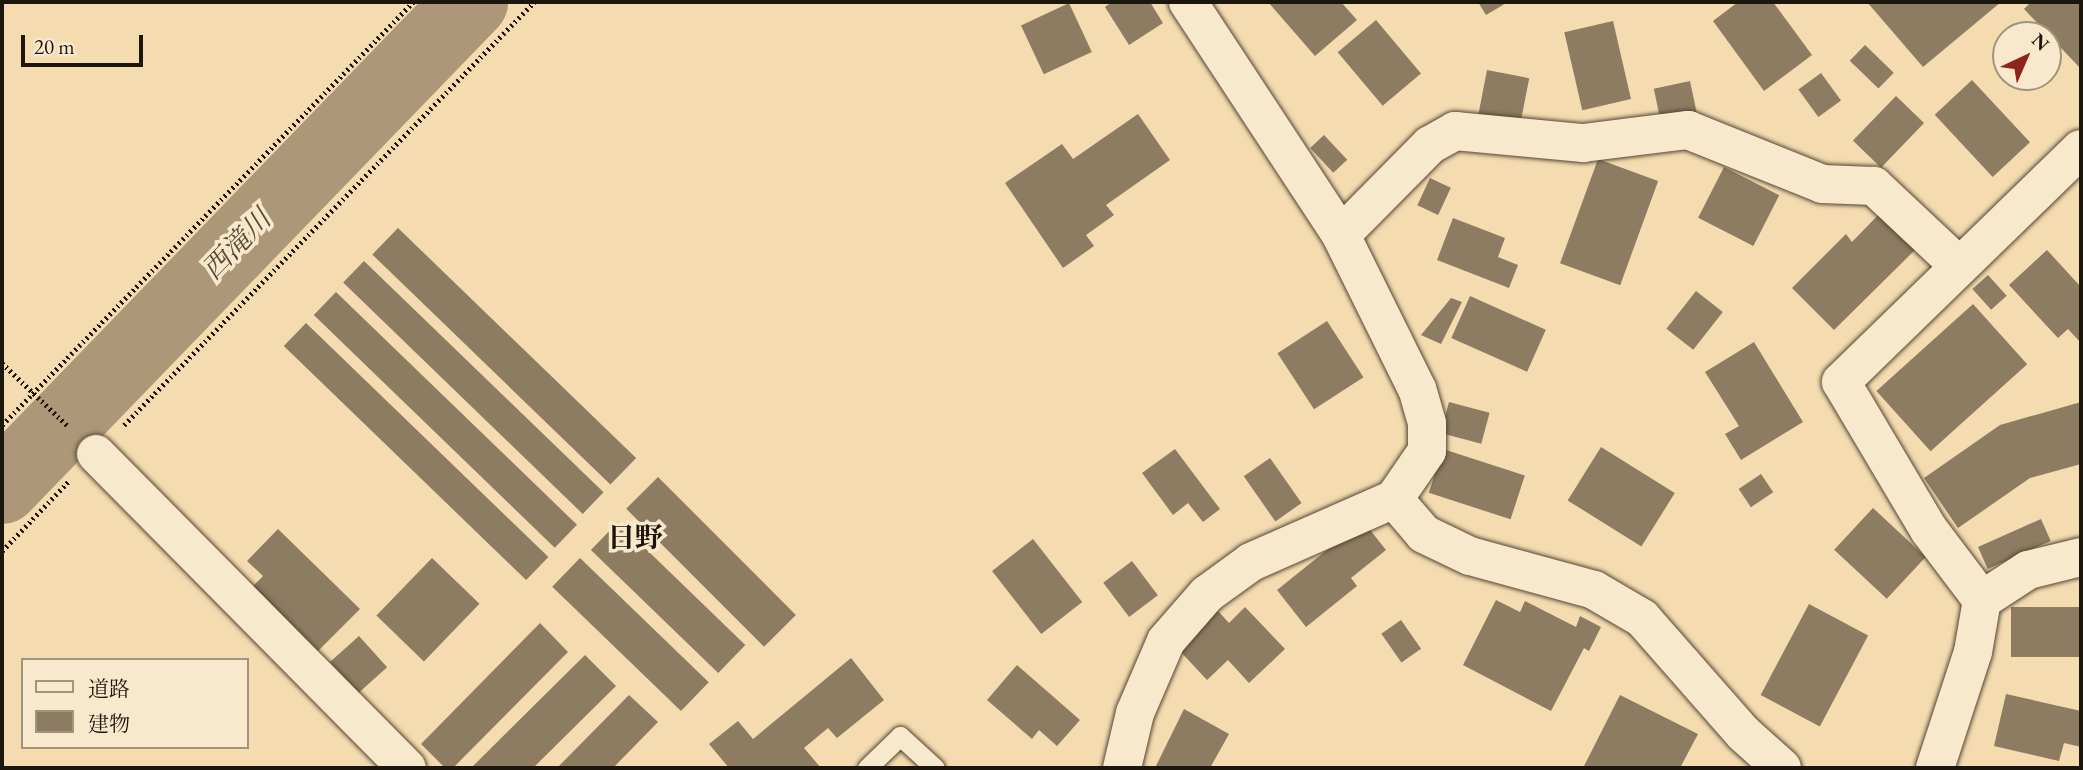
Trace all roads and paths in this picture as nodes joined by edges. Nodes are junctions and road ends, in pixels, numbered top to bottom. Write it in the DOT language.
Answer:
graph roads {
  1 [pos="413,2"];
  2 [pos="534,2"];
  3 [pos="1199,6"];
  4 [pos="2081,149"];
  5 [pos="1341,235"];
  6 [pos="1958,265"];
  7 [pos="2,363"];
  8 [pos="33,393"];
  9 [pos="2,425"];
  10 [pos="84,442"];
  11 [pos="1394,499"];
  12 [pos="2,551"];
  13 [pos="2081,557"];
  14 [pos="1982,600"];
  15 [pos="407,768"];
  16 [pos="867,768"];
  17 [pos="935,768"];
  18 [pos="1122,768"];
  19 [pos="1782,768"];
  20 [pos="1935,768"];
  1 -- 8 [label="path"];
  2 -- 10 [label="path"];
  3 -- 5 [label="street"];
  4 -- 6 [label="street"];
  5 -- 6 [label="street"];
  5 -- 11 [label="street"];
  6 -- 14 [label="street"];
  7 -- 8 [label="path"];
  8 -- 9 [label="path"];
  8 -- 10 [label="path"];
  10 -- 12 [label="path"];
  10 -- 15 [label="street"];
  11 -- 18 [label="street"];
  11 -- 19 [label="street"];
  13 -- 14 [label="street"];
  14 -- 20 [label="street"];
  16 -- 17 [label="lane"];
}
